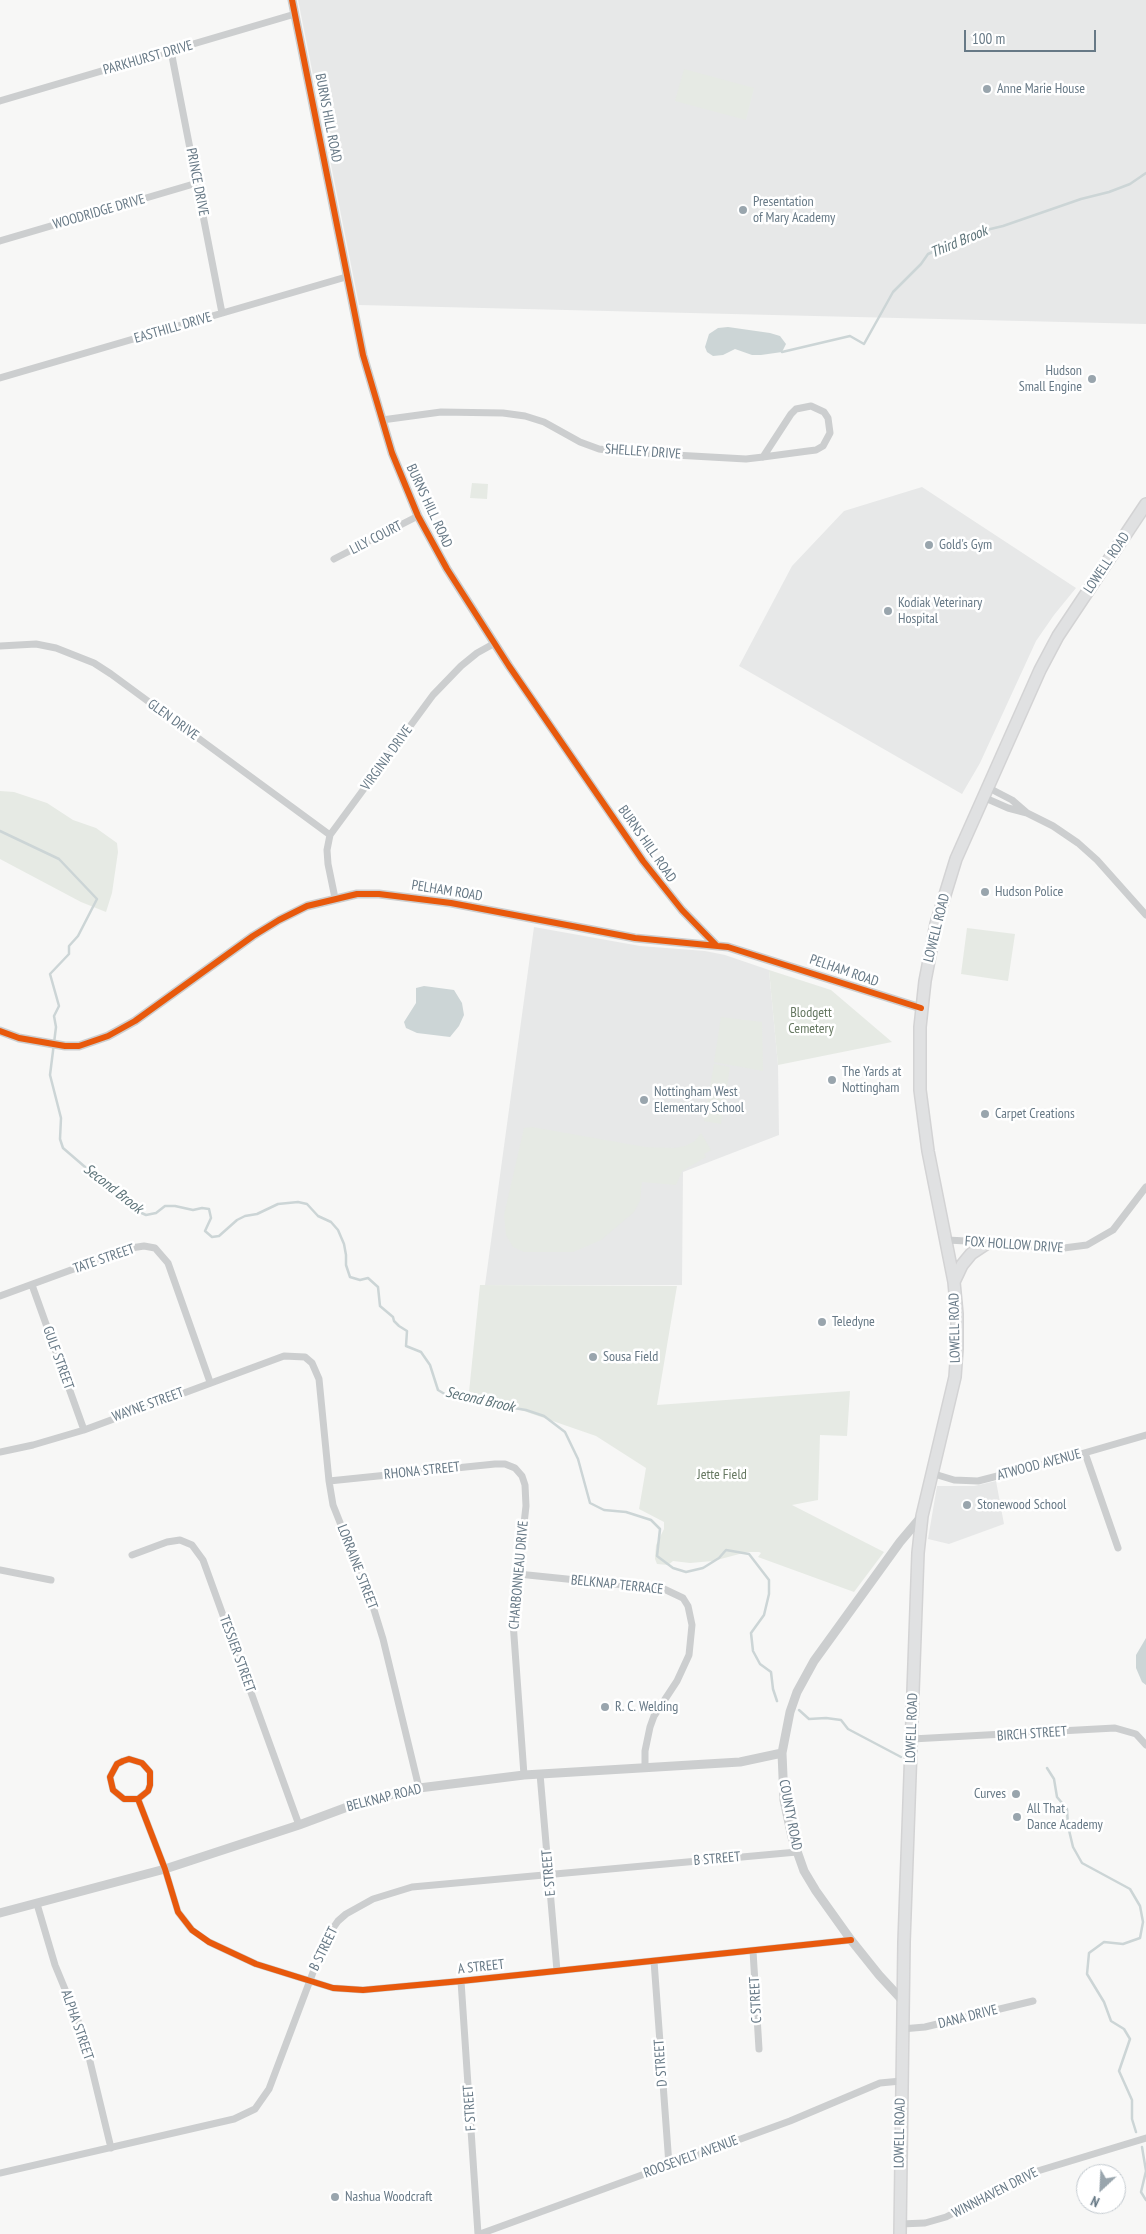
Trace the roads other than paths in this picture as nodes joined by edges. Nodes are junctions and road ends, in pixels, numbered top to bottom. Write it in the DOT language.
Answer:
graph roads {
  1 [pos="292,0"];
  2 [pos="295,14"];
  3 [pos="171,51"];
  4 [pos="0,102"];
  5 [pos="197,183"];
  6 [pos="0,241"];
  7 [pos="346,277"];
  8 [pos="222,313"];
  9 [pos="0,378"];
  10 [pos="382,420"];
  11 [pos="763,457"];
  12 [pos="1146,504"];
  13 [pos="418,516"];
  14 [pos="334,559"];
  15 [pos="495,643"];
  16 [pos="0,646"];
  17 [pos="985,792"];
  18 [pos="1027,813"];
  19 [pos="330,835"];
  20 [pos="335,898"];
  21 [pos="1146,916"];
  22 [pos="716,945"];
  23 [pos="921,1008"];
  24 [pos="0,1031"];
  25 [pos="1146,1188"];
  26 [pos="947,1240"];
  27 [pos="989,1242"];
  28 [pos="954,1282"];
  29 [pos="32,1285"];
  30 [pos="0,1296"];
  31 [pos="295,1356"];
  32 [pos="210,1382"];
  33 [pos="84,1430"];
  34 [pos="1146,1435"];
  35 [pos="0,1452"];
  36 [pos="1085,1453"];
  37 [pos="514,1468"];
  38 [pos="931,1474"];
  39 [pos="329,1480"];
  40 [pos="922,1516"];
  41 [pos="1118,1548"];
  42 [pos="132,1555"];
  43 [pos="0,1570"];
  44 [pos="518,1574"];
  45 [pos="51,1580"];
  46 [pos="912,1740"];
  47 [pos="1146,1746"];
  48 [pos="782,1753"];
  49 [pos="646,1767"];
  50 [pos="540,1774"];
  51 [pos="524,1775"];
  52 [pos="419,1788"];
  53 [pos="138,1799"];
  54 [pos="300,1825"];
  55 [pos="797,1852"];
  56 [pos="165,1869"];
  57 [pos="549,1874"];
  58 [pos="37,1904"];
  59 [pos="0,1913"];
  60 [pos="852,1940"];
  61 [pos="753,1951"];
  62 [pos="654,1961"];
  63 [pos="557,1971"];
  64 [pos="461,1981"];
  65 [pos="309,1982"];
  66 [pos="903,2001"];
  67 [pos="1033,2001"];
  68 [pos="902,2028"];
  69 [pos="759,2049"];
  70 [pos="901,2081"];
  71 [pos="1146,2138"];
  72 [pos="111,2148"];
  73 [pos="669,2165"];
  74 [pos="0,2174"];
  75 [pos="900,2229"];
  76 [pos="479,2234"];
  1 -- 2 [label="street, BURNS HILL ROAD"];
  2 -- 3 [label="street, PARKHURST DRIVE"];
  2 -- 7 [label="street, BURNS HILL ROAD"];
  3 -- 4 [label="street, PARKHURST DRIVE"];
  3 -- 5 [label="street, PRINCE DRIVE"];
  5 -- 6 [label="street, WOODRIDGE DRIVE"];
  5 -- 8 [label="street, PRINCE DRIVE"];
  7 -- 8 [label="street, EASTHILL DRIVE"];
  7 -- 10 [label="street, BURNS HILL ROAD"];
  8 -- 9 [label="street, EASTHILL DRIVE"];
  10 -- 11 [label="street, SHELLEY DRIVE"];
  10 -- 13 [label="street, BURNS HILL ROAD"];
  11 -- 11 [label="street, SHELLEY DRIVE"];
  12 -- 17 [label="main road, LOWELL ROAD"];
  13 -- 14 [label="street, LILY COURT"];
  13 -- 15 [label="street, BURNS HILL ROAD"];
  15 -- 19 [label="street, VIRGINIA DRIVE"];
  15 -- 22 [label="street, BURNS HILL ROAD"];
  16 -- 19 [label="street, GLEN DRIVE"];
  17 -- 18 [label="street"];
  17 -- 18 [label="street"];
  17 -- 23 [label="main road, LOWELL ROAD"];
  18 -- 21 [label="street"];
  19 -- 20 [label="street"];
  20 -- 22 [label="street, PELHAM ROAD"];
  20 -- 24 [label="street, PELHAM ROAD"];
  22 -- 23 [label="street, PELHAM ROAD"];
  23 -- 26 [label="main road, LOWELL ROAD"];
  25 -- 27 [label="street, FOX HOLLOW DRIVE"];
  26 -- 27 [label="street, FOX HOLLOW DRIVE"];
  26 -- 28 [label="main road, LOWELL ROAD"];
  27 -- 28 [label="main road"];
  28 -- 38 [label="main road, LOWELL ROAD"];
  29 -- 30 [label="street, TATE STREET"];
  29 -- 32 [label="street, TATE STREET"];
  29 -- 33 [label="street, GULF STREET"];
  31 -- 32 [label="street, WAYNE STREET"];
  31 -- 39 [label="street, LORRAINE STREET"];
  32 -- 33 [label="street, WAYNE STREET"];
  33 -- 35 [label="street, WAYNE STREET"];
  34 -- 36 [label="street, ATWOOD AVENUE"];
  36 -- 38 [label="street, ATWOOD AVENUE"];
  36 -- 41 [label="street"];
  37 -- 39 [label="street, RHONA STREET"];
  37 -- 44 [label="street, CHARBONNEAU DRIVE"];
  38 -- 40 [label="main road, LOWELL ROAD"];
  39 -- 52 [label="street, LORRAINE STREET"];
  40 -- 46 [label="main road, LOWELL ROAD"];
  40 -- 48 [label="street, COUNTY ROAD"];
  42 -- 54 [label="street, TESSIER STREET"];
  43 -- 45 [label="street"];
  44 -- 49 [label="street, BELKNAP TERRACE"];
  44 -- 51 [label="street, CHARBONNEAU DRIVE"];
  46 -- 47 [label="street, BIRCH STREET"];
  46 -- 66 [label="main road, LOWELL ROAD"];
  48 -- 49 [label="street, BELKNAP ROAD"];
  48 -- 55 [label="street, COUNTY ROAD"];
  49 -- 50 [label="street, BELKNAP ROAD"];
  50 -- 51 [label="street, BELKNAP ROAD"];
  50 -- 57 [label="street, E STREET"];
  51 -- 52 [label="street, BELKNAP ROAD"];
  52 -- 54 [label="street, BELKNAP ROAD"];
  53 -- 53 [label="street"];
  53 -- 56 [label="street, A STREET"];
  54 -- 56 [label="street, BELKNAP ROAD"];
  55 -- 57 [label="street, B STREET"];
  55 -- 60 [label="street, COUNTY ROAD"];
  56 -- 58 [label="street, BELKNAP ROAD"];
  56 -- 65 [label="street, A STREET"];
  57 -- 63 [label="street, E STREET"];
  57 -- 65 [label="street, B STREET"];
  58 -- 59 [label="street, BELKNAP ROAD"];
  58 -- 72 [label="street, ALPHA STREET"];
  60 -- 61 [label="street, A STREET"];
  60 -- 66 [label="street, COUNTY ROAD"];
  61 -- 62 [label="street, A STREET"];
  61 -- 69 [label="street, C STREET"];
  62 -- 63 [label="street, A STREET"];
  62 -- 73 [label="street, D STREET"];
  63 -- 64 [label="street, A STREET"];
  64 -- 65 [label="street, A STREET"];
  64 -- 76 [label="street, F STREET"];
  65 -- 72 [label="street, B STREET"];
  66 -- 68 [label="main road, LOWELL ROAD"];
  67 -- 68 [label="street, DANA DRIVE"];
  68 -- 70 [label="main road, LOWELL ROAD"];
  70 -- 73 [label="street, ROOSEVELT AVENUE"];
  70 -- 75 [label="main road, LOWELL ROAD"];
  71 -- 75 [label="street, WINNHAVEN DRIVE"];
  72 -- 74 [label="street, B STREET"];
  73 -- 76 [label="street, ROOSEVELT AVENUE"];
}
